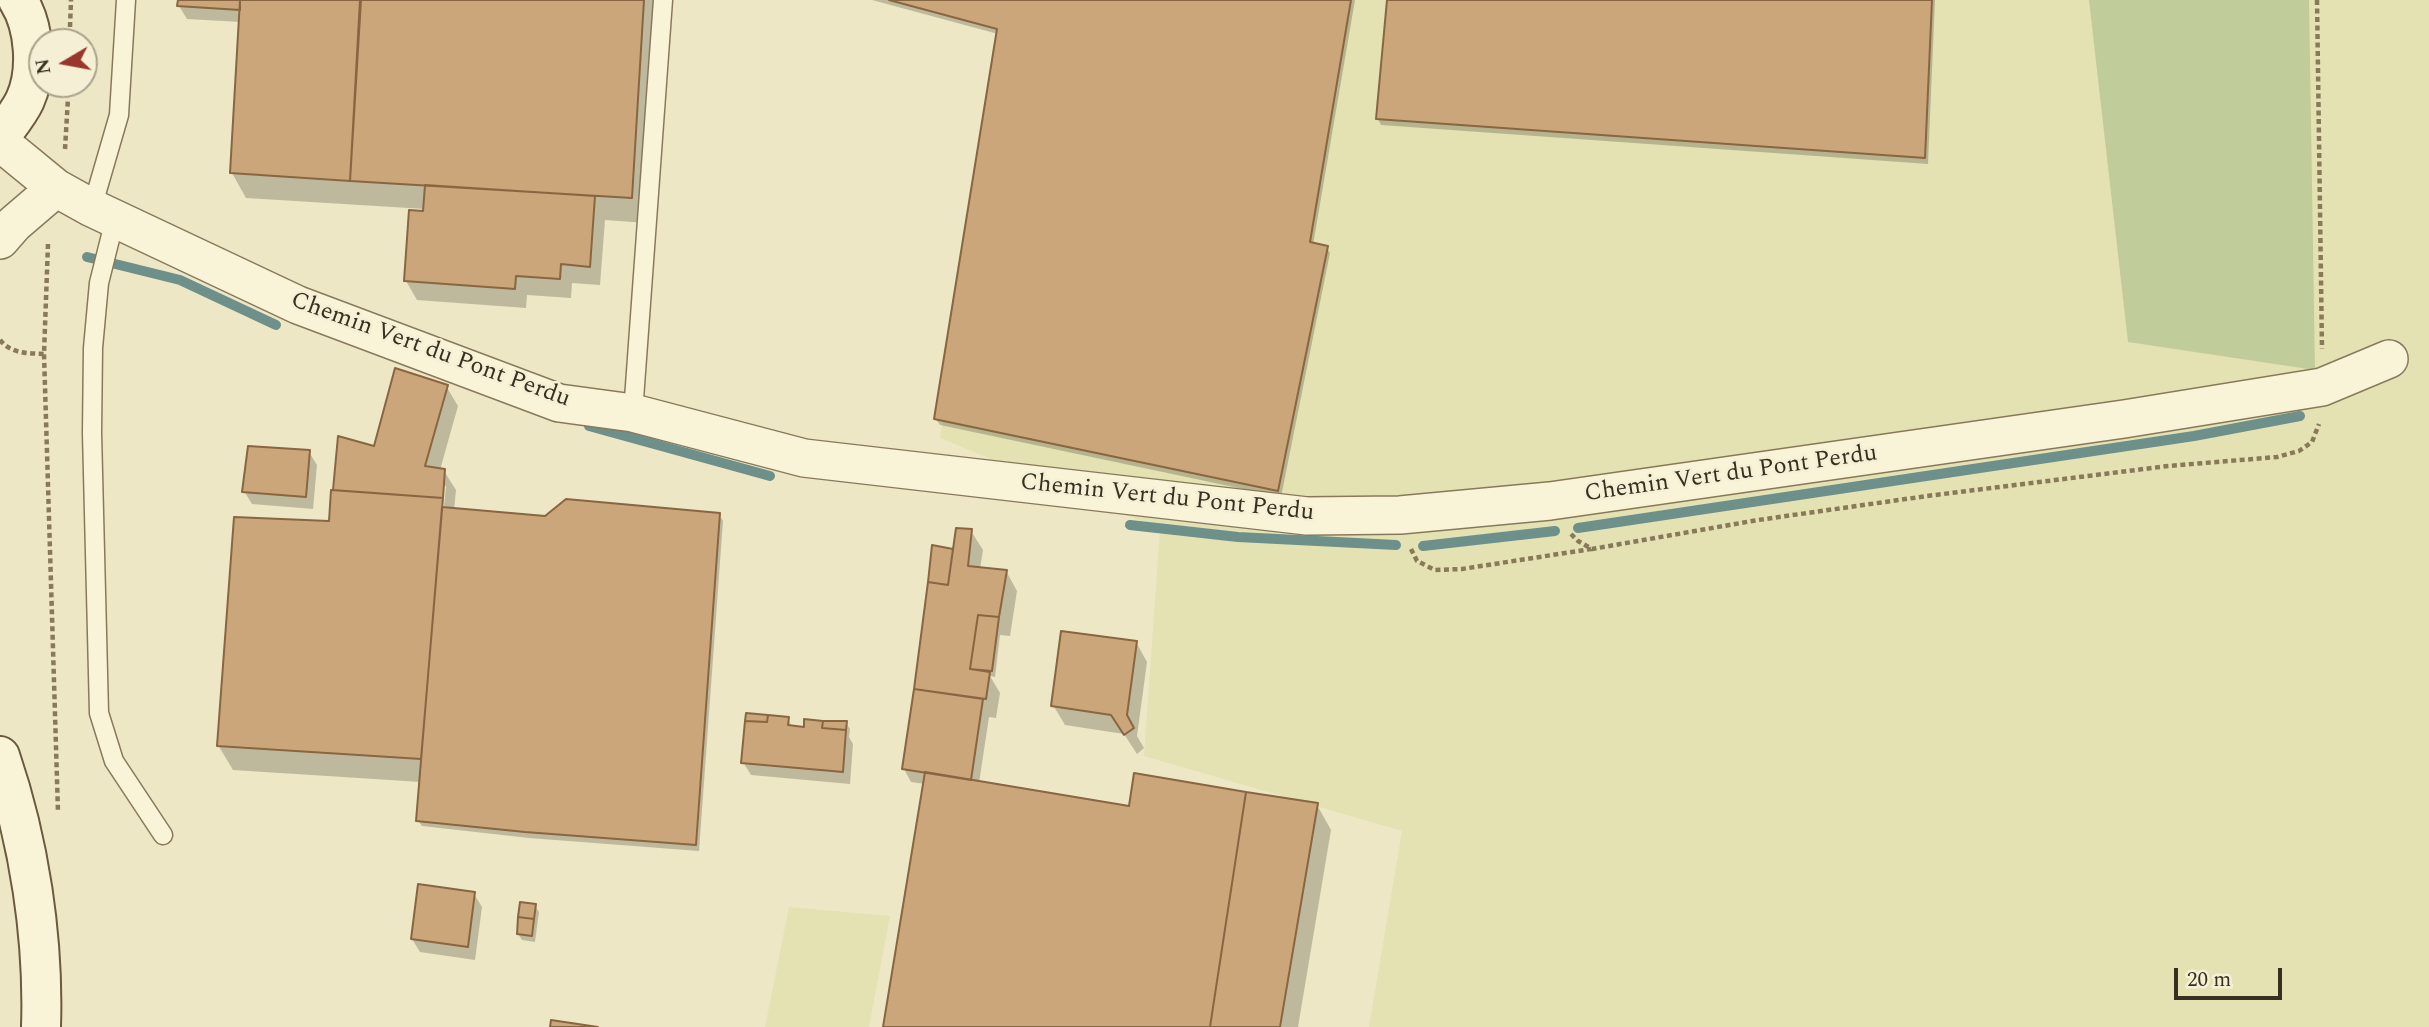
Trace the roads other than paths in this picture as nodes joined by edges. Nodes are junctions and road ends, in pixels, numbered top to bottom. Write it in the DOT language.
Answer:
graph roads {
  1 [pos="18,0"];
  2 [pos="126,0"];
  3 [pos="663,0"];
  4 [pos="0,138"];
  5 [pos="56,188"];
  6 [pos="103,214"];
  7 [pos="0,240"];
  8 [pos="2389,359"];
  9 [pos="633,413"];
  10 [pos="0,756"];
  11 [pos="163,835"];
  12 [pos="41,1027"];
  1 -- 4 [label="main road"];
  2 -- 6 [label="lane"];
  3 -- 9 [label="lane"];
  4 -- 5 [label="street, Chemin Vert du Pont Perdu"];
  5 -- 6 [label="street, Chemin Vert du Pont Perdu"];
  5 -- 7 [label="street"];
  6 -- 9 [label="street, Chemin Vert du Pont Perdu"];
  6 -- 11 [label="lane"];
  8 -- 9 [label="street, Chemin Vert du Pont Perdu"];
  10 -- 12 [label="main road"];
}
